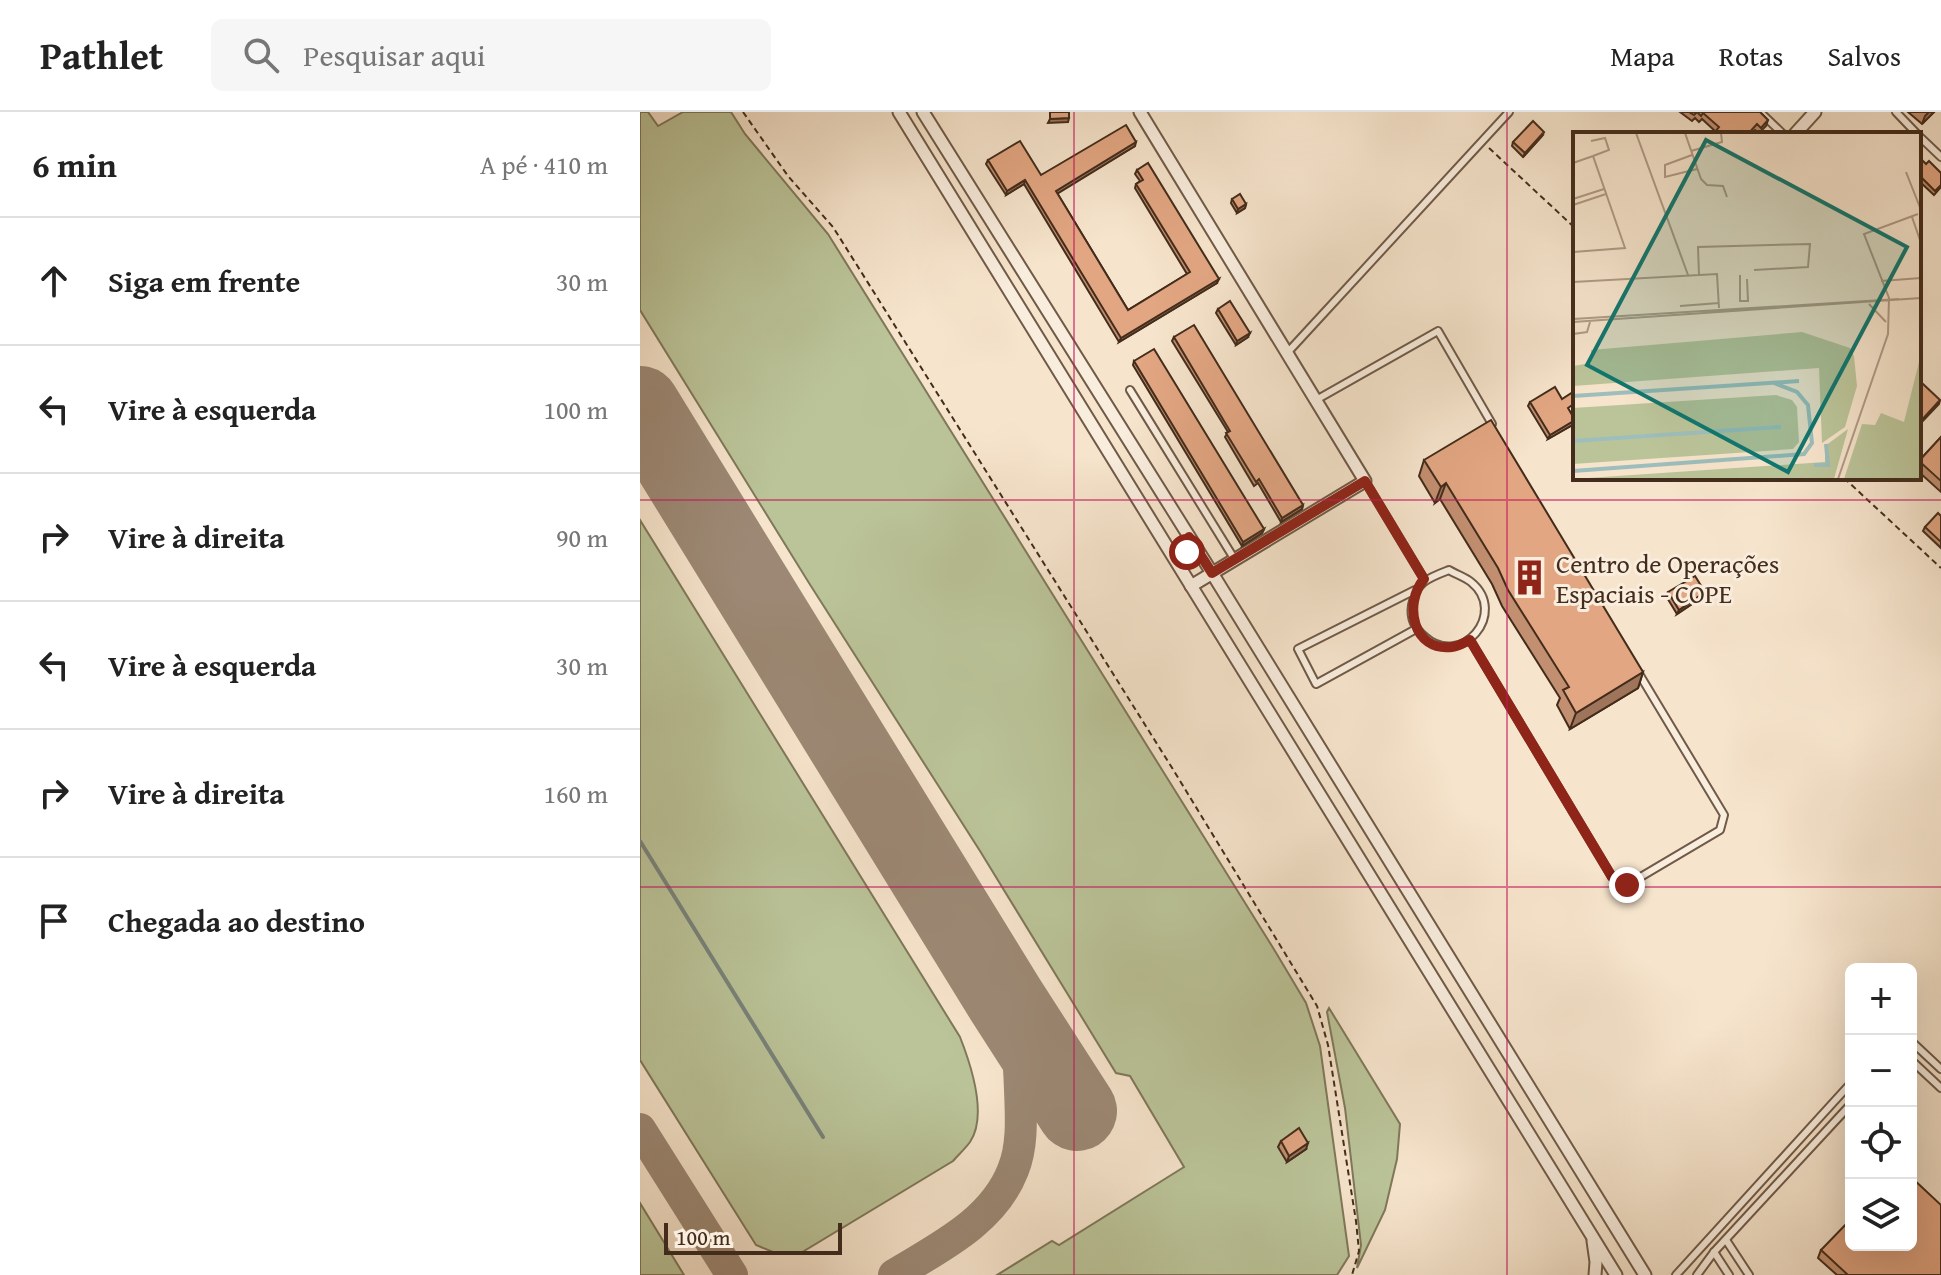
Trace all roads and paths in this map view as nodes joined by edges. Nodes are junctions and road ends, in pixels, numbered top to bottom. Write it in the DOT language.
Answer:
graph roads {
  1 [pos="743,112"];
  2 [pos="899,112"];
  3 [pos="923,112"];
  4 [pos="1140,112"];
  5 [pos="1509,112"];
  6 [pos="1760,112"];
  7 [pos="1815,112"];
  8 [pos="1896,112"];
  9 [pos="1781,132"];
  10 [pos="1797,132"];
  11 [pos="1915,132"];
  12 [pos="1921,138"];
  13 [pos="1482,142"];
  14 [pos="1941,157"];
  15 [pos="1573,226"];
  16 [pos="1288,352"];
  17 [pos="1130,390"];
  18 [pos="1316,400"];
  19 [pos="1499,437"];
  20 [pos="1846,480"];
  21 [pos="1365,481"];
  22 [pos="1189,537"];
  23 [pos="1169,550"];
  24 [pos="1235,560"];
  25 [pos="1941,568"];
  26 [pos="1212,573"];
  27 [pos="1424,579"];
  28 [pos="1191,586"];
  29 [pos="1415,590"];
  30 [pos="1416,629"];
  31 [pos="1470,640"];
  32 [pos="1264,657"];
  33 [pos="1634,665"];
  34 [pos="1243,670"];
  35 [pos="1917,1047"];
  36 [pos="1917,1066"];
  37 [pos="1941,1069"];
  38 [pos="1941,1088"];
  39 [pos="1845,1090"];
  40 [pos="1848,1107"];
  41 [pos="1592,1236"];
  42 [pos="1726,1240"];
  43 [pos="1714,1252"];
  44 [pos="1352,1275"];
  45 [pos="1595,1275"];
  46 [pos="1616,1275"];
  47 [pos="1645,1275"];
  48 [pos="1676,1275"];
  49 [pos="1697,1275"];
  50 [pos="1729,1275"];
  51 [pos="1749,1275"];
  1 -- 44 [label="path"];
  2 -- 23 [label="street"];
  3 -- 22 [label="street"];
  4 -- 16 [label="street"];
  5 -- 13 [label="lane"];
  6 -- 9 [label="lane"];
  7 -- 10 [label="street"];
  8 -- 11 [label="lane"];
  12 -- 14 [label="lane"];
  13 -- 15 [label="path"];
  13 -- 16 [label="lane"];
  16 -- 18 [label="street"];
  17 -- 24 [label="lane"];
  18 -- 19 [label="lane"];
  18 -- 21 [label="street"];
  20 -- 25 [label="path"];
  21 -- 24 [label="street"];
  21 -- 27 [label="lane"];
  22 -- 23 [label="street"];
  22 -- 26 [label="street"];
  23 -- 28 [label="street"];
  24 -- 26 [label="street"];
  26 -- 28 [label="street"];
  26 -- 32 [label="street"];
  27 -- 29 [label="lane"];
  27 -- 31 [label="lane"];
  28 -- 34 [label="street"];
  29 -- 30 [label="lane"];
  29 -- 30 [label="lane"];
  30 -- 31 [label="lane"];
  31 -- 33 [label="lane"];
  32 -- 34 [label="street"];
  32 -- 47 [label="street"];
  34 -- 41 [label="street"];
  35 -- 37 [label="lane"];
  36 -- 38 [label="lane"];
  39 -- 48 [label="lane"];
  40 -- 42 [label="lane"];
  41 -- 45 [label="street"];
  41 -- 46 [label="street"];
  42 -- 43 [label="lane"];
  42 -- 51 [label="lane"];
  43 -- 49 [label="lane"];
  43 -- 50 [label="lane"];
}
